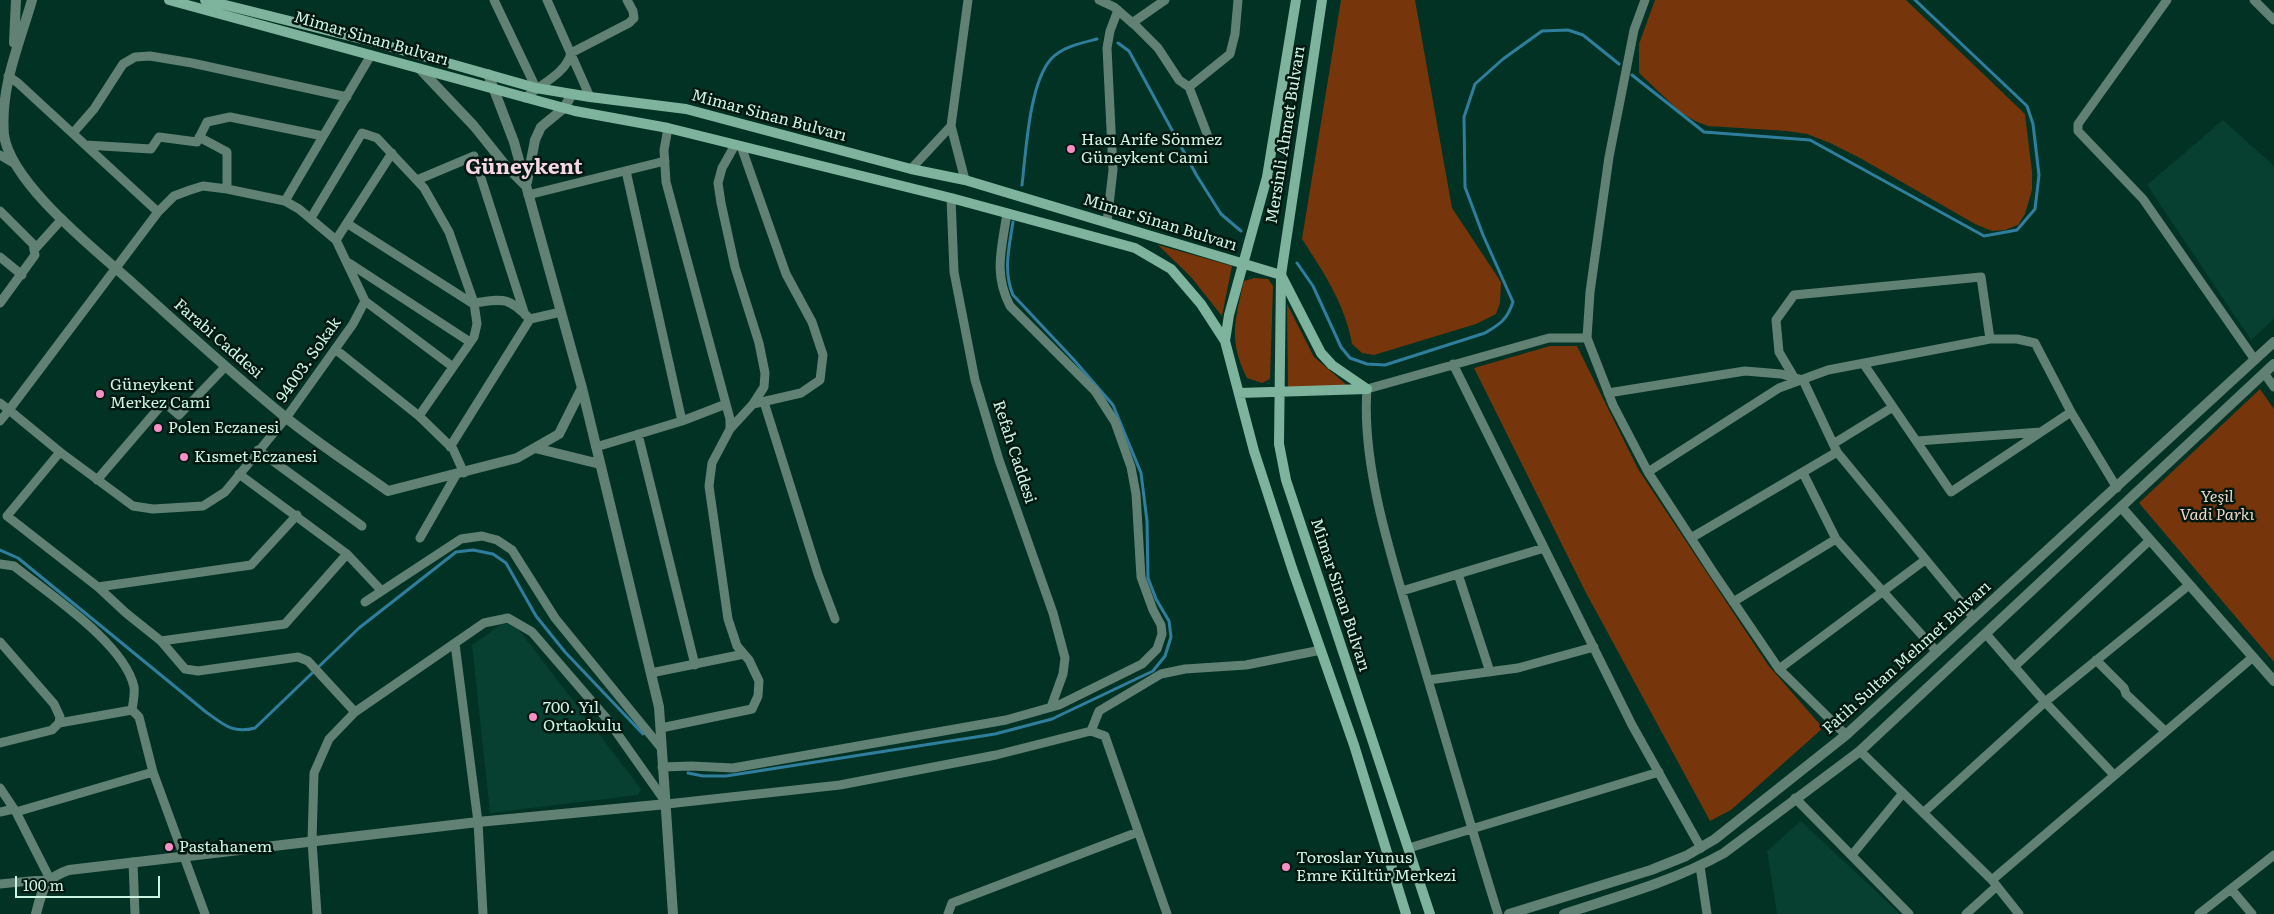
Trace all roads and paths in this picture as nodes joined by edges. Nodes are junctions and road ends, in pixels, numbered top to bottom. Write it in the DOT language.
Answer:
graph roads {
  1 [pos="16,0"];
  2 [pos="32,0"];
  3 [pos="170,0"];
  4 [pos="206,0"];
  5 [pos="494,0"];
  6 [pos="547,0"];
  7 [pos="627,0"];
  8 [pos="968,0"];
  9 [pos="1099,0"];
  10 [pos="1165,0"];
  11 [pos="1238,0"];
  12 [pos="1296,0"];
  13 [pos="1322,0"];
  14 [pos="1645,0"];
  15 [pos="2167,0"];
  16 [pos="2254,0"];
  17 [pos="1118,10"];
  18 [pos="2274,20"];
  19 [pos="1132,23"];
  20 [pos="571,53"];
  21 [pos="13,54"];
  22 [pos="371,55"];
  23 [pos="420,69"];
  24 [pos="488,74"];
  25 [pos="8,76"];
  26 [pos="1189,87"];
  27 [pos="536,88"];
  28 [pos="495,90"];
  29 [pos="572,94"];
  30 [pos="346,97"];
  31 [pos="590,97"];
  32 [pos="525,98"];
  33 [pos="564,108"];
  34 [pos="951,126"];
  35 [pos="668,128"];
  36 [pos="73,132"];
  37 [pos="323,136"];
  38 [pos="200,137"];
  39 [pos="1209,139"];
  40 [pos="86,145"];
  41 [pos="738,145"];
  42 [pos="392,153"];
  43 [pos="0,155"];
  44 [pos="665,162"];
  45 [pos="14,164"];
  46 [pos="911,169"];
  47 [pos="626,171"];
  48 [pos="417,180"];
  49 [pos="964,180"];
  50 [pos="227,189"];
  51 [pos="527,191"];
  52 [pos="951,198"];
  53 [pos="285,201"];
  54 [pos="0,211"];
  55 [pos="158,212"];
  56 [pos="1007,213"];
  57 [pos="311,218"];
  58 [pos="62,219"];
  59 [pos="1107,222"];
  60 [pos="348,224"];
  61 [pos="336,240"];
  62 [pos="35,249"];
  63 [pos="0,257"];
  64 [pos="348,262"];
  65 [pos="1244,264"];
  66 [pos="116,269"];
  67 [pos="22,275"];
  68 [pos="1281,276"];
  69 [pos="366,301"];
  70 [pos="0,303"];
  71 [pos="474,304"];
  72 [pos="561,312"];
  73 [pos="528,317"];
  74 [pos="1587,338"];
  75 [pos="1990,339"];
  76 [pos="1225,341"];
  77 [pos="470,342"];
  78 [pos="2274,342"];
  79 [pos="335,349"];
  80 [pos="2255,360"];
  81 [pos="1863,363"];
  82 [pos="1453,364"];
  83 [pos="2274,364"];
  84 [pos="225,367"];
  85 [pos="453,367"];
  86 [pos="2264,373"];
  87 [pos="1797,379"];
  88 [pos="2274,387"];
  89 [pos="582,388"];
  90 [pos="1367,388"];
  91 [pos="1278,392"];
  92 [pos="1238,393"];
  93 [pos="1608,394"];
  94 [pos="764,402"];
  95 [pos="0,403"];
  96 [pos="726,404"];
  97 [pos="754,404"];
  98 [pos="1893,407"];
  99 [pos="9,410"];
  100 [pos="2071,412"];
  101 [pos="419,416"];
  102 [pos="286,418"];
  103 [pos="0,421"];
  104 [pos="682,421"];
  105 [pos="730,429"];
  106 [pos="2041,432"];
  107 [pos="638,434"];
  108 [pos="1916,441"];
  109 [pos="450,447"];
  110 [pos="536,448"];
  111 [pos="596,448"];
  112 [pos="1835,448"];
  113 [pos="258,450"];
  114 [pos="60,452"];
  115 [pos="600,464"];
  116 [pos="1648,472"];
  117 [pos="1803,473"];
  118 [pos="239,474"];
  119 [pos="460,474"];
  120 [pos="96,480"];
  121 [pos="2116,488"];
  122 [pos="2122,508"];
  123 [pos="297,515"];
  124 [pos="362,526"];
  125 [pos="420,538"];
  126 [pos="1691,538"];
  127 [pos="1836,539"];
  128 [pos="2150,540"];
  129 [pos="1544,548"];
  130 [pos="347,554"];
  131 [pos="1925,560"];
  132 [pos="0,564"];
  133 [pos="1458,574"];
  134 [pos="2189,585"];
  135 [pos="98,587"];
  136 [pos="379,588"];
  137 [pos="1402,592"];
  138 [pos="1883,592"];
  139 [pos="365,602"];
  140 [pos="1733,602"];
  141 [pos="1974,618"];
  142 [pos="835,619"];
  143 [pos="1986,634"];
  144 [pos="161,641"];
  145 [pos="0,642"];
  146 [pos="455,644"];
  147 [pos="1594,647"];
  148 [pos="1321,650"];
  149 [pos="1937,652"];
  150 [pos="744,654"];
  151 [pos="2253,658"];
  152 [pos="2096,660"];
  153 [pos="694,665"];
  154 [pos="2014,667"];
  155 [pos="1779,669"];
  156 [pos="1490,672"];
  157 [pos="651,673"];
  158 [pos="1428,680"];
  159 [pos="2274,681"];
  160 [pos="2044,702"];
  161 [pos="1051,707"];
  162 [pos="132,710"];
  163 [pos="355,712"];
  164 [pos="59,724"];
  165 [pos="661,728"];
  166 [pos="1091,731"];
  167 [pos="2165,731"];
  168 [pos="1846,735"];
  169 [pos="0,743"];
  170 [pos="662,749"];
  171 [pos="1860,751"];
  172 [pos="662,767"];
  173 [pos="152,772"];
  174 [pos="1659,772"];
  175 [pos="2114,775"];
  176 [pos="0,788"];
  177 [pos="1903,793"];
  178 [pos="1795,798"];
  179 [pos="667,804"];
  180 [pos="15,810"];
  181 [pos="0,812"];
  182 [pos="1923,813"];
  183 [pos="478,822"];
  184 [pos="1472,830"];
  185 [pos="1138,832"];
  186 [pos="312,841"];
  187 [pos="1409,848"];
  188 [pos="1701,848"];
  189 [pos="1852,855"];
  190 [pos="2274,855"];
  191 [pos="183,856"];
  192 [pos="133,862"];
  193 [pos="1700,866"];
  194 [pos="50,879"];
  195 [pos="1995,883"];
  196 [pos="0,884"];
  197 [pos="2231,889"];
  198 [pos="36,914"];
  199 [pos="135,914"];
  200 [pos="205,914"];
  201 [pos="317,914"];
  202 [pos="483,914"];
  203 [pos="673,914"];
  204 [pos="948,914"];
  205 [pos="1167,914"];
  206 [pos="1406,914"];
  207 [pos="1430,914"];
  208 [pos="1498,914"];
  209 [pos="1509,914"];
  210 [pos="1564,914"];
  211 [pos="1707,914"];
  212 [pos="1909,914"];
  213 [pos="1966,914"];
  214 [pos="2019,914"];
  215 [pos="2198,914"];
  216 [pos="2252,914"];
  1 -- 21 [label="street"];
  2 -- 21 [label="street"];
  3 -- 22 [label="main road, Mimar Sinan Bulvarı"];
  4 -- 24 [label="main road, Mimar Sinan Bulvarı"];
  5 -- 27 [label="street"];
  6 -- 20 [label="street"];
  7 -- 20 [label="street"];
  8 -- 34 [label="street"];
  9 -- 17 [label="street"];
  10 -- 19 [label="street"];
  11 -- 26 [label="street"];
  12 -- 65 [label="main road, Mersinli Ahmet Bulvarı"];
  13 -- 68 [label="main road, Mersinli Ahmet Bulvarı"];
  14 -- 74 [label="street"];
  15 -- 80 [label="street"];
  16 -- 18 [label="street"];
  17 -- 19 [label="street"];
  17 -- 59 [label="street"];
  19 -- 26 [label="street"];
  20 -- 27 [label="street"];
  20 -- 31 [label="street"];
  21 -- 25 [label="street, Farabi Caddesi"];
  22 -- 23 [label="main road, Mimar Sinan Bulvarı"];
  22 -- 30 [label="street"];
  23 -- 28 [label="main road, Mimar Sinan Bulvarı"];
  23 -- 51 [label="street"];
  24 -- 27 [label="main road, Mimar Sinan Bulvarı"];
  24 -- 28 [label="street"];
  25 -- 36 [label="street"];
  25 -- 45 [label="street, Farabi Caddesi"];
  26 -- 39 [label="street"];
  27 -- 29 [label="main road, Mimar Sinan Bulvarı"];
  27 -- 32 [label="street"];
  28 -- 32 [label="main road, Mimar Sinan Bulvarı"];
  28 -- 51 [label="street"];
  29 -- 31 [label="main road, Mimar Sinan Bulvarı"];
  29 -- 33 [label="street"];
  30 -- 36 [label="street"];
  30 -- 37 [label="street"];
  31 -- 46 [label="main road, Mimar Sinan Bulvarı"];
  32 -- 33 [label="main road, Mimar Sinan Bulvarı"];
  33 -- 35 [label="main road, Mimar Sinan Bulvarı"];
  33 -- 51 [label="street"];
  34 -- 46 [label="street"];
  34 -- 49 [label="street"];
  35 -- 41 [label="main road, Mimar Sinan Bulvarı"];
  35 -- 44 [label="street"];
  36 -- 40 [label="street"];
  37 -- 38 [label="street"];
  37 -- 53 [label="street"];
  38 -- 40 [label="street"];
  38 -- 50 [label="street"];
  40 -- 55 [label="street"];
  41 -- 52 [label="main road, Mimar Sinan Bulvarı"];
  41 -- 94 [label="street"];
  41 -- 97 [label="street"];
  42 -- 48 [label="street"];
  42 -- 57 [label="street"];
  42 -- 60 [label="street"];
  43 -- 45 [label="street"];
  44 -- 47 [label="street"];
  44 -- 96 [label="street"];
  45 -- 58 [label="street, Farabi Caddesi"];
  46 -- 49 [label="main road, Mimar Sinan Bulvarı"];
  47 -- 51 [label="street"];
  47 -- 104 [label="street"];
  48 -- 71 [label="street"];
  48 -- 73 [label="street"];
  49 -- 59 [label="main road, Mimar Sinan Bulvarı"];
  50 -- 53 [label="street"];
  50 -- 55 [label="street"];
  51 -- 72 [label="street"];
  52 -- 56 [label="main road, Mimar Sinan Bulvarı"];
  52 -- 161 [label="street, Refah Caddesi"];
  53 -- 57 [label="street"];
  54 -- 62 [label="street"];
  55 -- 66 [label="street"];
  56 -- 76 [label="main road, Mimar Sinan Bulvarı"];
  56 -- 161 [label="street"];
  57 -- 61 [label="street"];
  58 -- 62 [label="street"];
  58 -- 66 [label="street, Farabi Caddesi"];
  59 -- 65 [label="main road, Mimar Sinan Bulvarı"];
  60 -- 61 [label="street"];
  60 -- 71 [label="street"];
  61 -- 64 [label="street"];
  62 -- 67 [label="street"];
  63 -- 67 [label="street"];
  64 -- 69 [label="street"];
  64 -- 77 [label="street"];
  65 -- 68 [label="main road"];
  65 -- 76 [label="main road, Mimar Sinan Bulvarı"];
  66 -- 84 [label="street, Farabi Caddesi"];
  66 -- 99 [label="street"];
  67 -- 70 [label="street"];
  68 -- 90 [label="main road"];
  68 -- 91 [label="main road, Mimar Sinan Bulvarı"];
  69 -- 79 [label="street, 94003. Sokak"];
  69 -- 85 [label="street"];
  71 -- 73 [label="street"];
  71 -- 77 [label="street"];
  72 -- 73 [label="street"];
  72 -- 89 [label="street"];
  73 -- 109 [label="street"];
  74 -- 82 [label="street"];
  74 -- 93 [label="street"];
  75 -- 81 [label="street"];
  75 -- 87 [label="street"];
  75 -- 100 [label="street"];
  76 -- 92 [label="main road, Mimar Sinan Bulvarı"];
  77 -- 85 [label="street"];
  78 -- 80 [label="street, Fatih Sultan Mehmet Bulvarı"];
  79 -- 101 [label="street"];
  79 -- 102 [label="street, 94003. Sokak"];
  80 -- 121 [label="street, Fatih Sultan Mehmet Bulvarı"];
  81 -- 87 [label="street"];
  81 -- 98 [label="street"];
  82 -- 90 [label="street"];
  82 -- 129 [label="street"];
  83 -- 86 [label="street"];
  84 -- 102 [label="street, Farabi Caddesi"];
  84 -- 120 [label="street"];
  85 -- 101 [label="street"];
  86 -- 88 [label="street"];
  86 -- 122 [label="street"];
  87 -- 93 [label="street"];
  87 -- 112 [label="street"];
  87 -- 116 [label="street"];
  89 -- 110 [label="street, Farabi Caddesi"];
  89 -- 111 [label="street"];
  90 -- 91 [label="main road"];
  90 -- 137 [label="street"];
  91 -- 92 [label="main road"];
  91 -- 187 [label="main road, Mimar Sinan Bulvarı"];
  92 -- 148 [label="main road, Mimar Sinan Bulvarı"];
  93 -- 116 [label="street"];
  94 -- 97 [label="street"];
  94 -- 142 [label="street"];
  95 -- 99 [label="street, 94003. Sokak"];
  96 -- 104 [label="street"];
  96 -- 105 [label="street"];
  97 -- 105 [label="street"];
  98 -- 108 [label="street"];
  98 -- 112 [label="street"];
  99 -- 103 [label="street"];
  99 -- 114 [label="street, 94003. Sokak"];
  100 -- 106 [label="street"];
  100 -- 121 [label="street"];
  101 -- 109 [label="street"];
  102 -- 113 [label="street, 94003. Sokak"];
  102 -- 119 [label="street, Farabi Caddesi"];
  104 -- 107 [label="street"];
  105 -- 150 [label="street"];
  106 -- 108 [label="street"];
  106 -- 108 [label="street"];
  107 -- 111 [label="street"];
  107 -- 153 [label="street"];
  109 -- 119 [label="street"];
  110 -- 115 [label="street"];
  110 -- 119 [label="street, Farabi Caddesi"];
  111 -- 115 [label="street"];
  112 -- 117 [label="street"];
  112 -- 131 [label="street"];
  113 -- 118 [label="street, 94003. Sokak"];
  113 -- 124 [label="street"];
  114 -- 120 [label="street, 94003. Sokak"];
  114 -- 135 [label="street"];
  115 -- 157 [label="street"];
  116 -- 126 [label="street"];
  117 -- 126 [label="street"];
  117 -- 127 [label="street"];
  118 -- 120 [label="street, 94003. Sokak"];
  118 -- 123 [label="street"];
  119 -- 125 [label="street"];
  121 -- 141 [label="street, Fatih Sultan Mehmet Bulvarı"];
  122 -- 128 [label="street"];
  122 -- 143 [label="street"];
  123 -- 130 [label="street"];
  123 -- 135 [label="street"];
  126 -- 140 [label="street"];
  127 -- 138 [label="street"];
  127 -- 140 [label="street"];
  128 -- 134 [label="street"];
  128 -- 154 [label="street"];
  129 -- 133 [label="street"];
  129 -- 147 [label="street"];
  130 -- 136 [label="street"];
  130 -- 144 [label="street"];
  131 -- 138 [label="street"];
  131 -- 141 [label="street"];
  132 -- 162 [label="street"];
  133 -- 137 [label="street"];
  133 -- 156 [label="street"];
  134 -- 151 [label="street"];
  134 -- 152 [label="street"];
  135 -- 144 [label="street"];
  137 -- 158 [label="street"];
  138 -- 149 [label="street"];
  138 -- 155 [label="street"];
  139 -- 170 [label="street"];
  140 -- 155 [label="street"];
  141 -- 149 [label="street, Fatih Sultan Mehmet Bulvarı"];
  143 -- 154 [label="street"];
  143 -- 171 [label="street"];
  144 -- 163 [label="street"];
  145 -- 164 [label="street"];
  146 -- 163 [label="street"];
  146 -- 179 [label="street"];
  146 -- 183 [label="street"];
  147 -- 156 [label="street"];
  147 -- 174 [label="street"];
  148 -- 166 [label="street"];
  148 -- 206 [label="main road, Mimar Sinan Bulvarı"];
  149 -- 168 [label="street, Fatih Sultan Mehmet Bulvarı"];
  150 -- 153 [label="street"];
  150 -- 165 [label="street"];
  151 -- 159 [label="street"];
  151 -- 167 [label="street"];
  152 -- 160 [label="street"];
  152 -- 167 [label="street"];
  153 -- 157 [label="street"];
  154 -- 160 [label="street"];
  155 -- 168 [label="street"];
  156 -- 158 [label="street"];
  157 -- 165 [label="street"];
  158 -- 184 [label="street"];
  160 -- 175 [label="street"];
  160 -- 182 [label="street"];
  161 -- 172 [label="street"];
  162 -- 164 [label="street"];
  162 -- 173 [label="street"];
  163 -- 186 [label="street"];
  164 -- 169 [label="street"];
  165 -- 170 [label="street"];
  166 -- 179 [label="street"];
  166 -- 185 [label="street"];
  167 -- 175 [label="street"];
  168 -- 188 [label="street, Fatih Sultan Mehmet Bulvarı"];
  170 -- 172 [label="street"];
  171 -- 177 [label="street"];
  171 -- 178 [label="street"];
  172 -- 179 [label="street"];
  173 -- 180 [label="street"];
  173 -- 191 [label="street"];
  174 -- 184 [label="street"];
  174 -- 188 [label="street"];
  175 -- 195 [label="street"];
  176 -- 180 [label="street"];
  177 -- 182 [label="street"];
  177 -- 189 [label="street"];
  178 -- 189 [label="street"];
  178 -- 193 [label="street"];
  179 -- 183 [label="street"];
  179 -- 203 [label="street"];
  180 -- 181 [label="street"];
  180 -- 194 [label="street"];
  182 -- 195 [label="street"];
  183 -- 186 [label="street"];
  183 -- 202 [label="street"];
  184 -- 187 [label="street"];
  184 -- 208 [label="street"];
  185 -- 204 [label="street"];
  185 -- 205 [label="street"];
  186 -- 191 [label="street"];
  186 -- 201 [label="street"];
  187 -- 207 [label="main road, Mimar Sinan Bulvarı"];
  188 -- 209 [label="street, Fatih Sultan Mehmet Bulvarı"];
  189 -- 212 [label="street"];
  190 -- 197 [label="street"];
  191 -- 192 [label="street"];
  191 -- 200 [label="street"];
  192 -- 194 [label="street"];
  192 -- 199 [label="street"];
  193 -- 210 [label="street"];
  193 -- 211 [label="street"];
  194 -- 196 [label="street"];
  194 -- 198 [label="street"];
  195 -- 213 [label="street"];
  195 -- 214 [label="street"];
  197 -- 215 [label="street"];
  197 -- 216 [label="street"];
}
